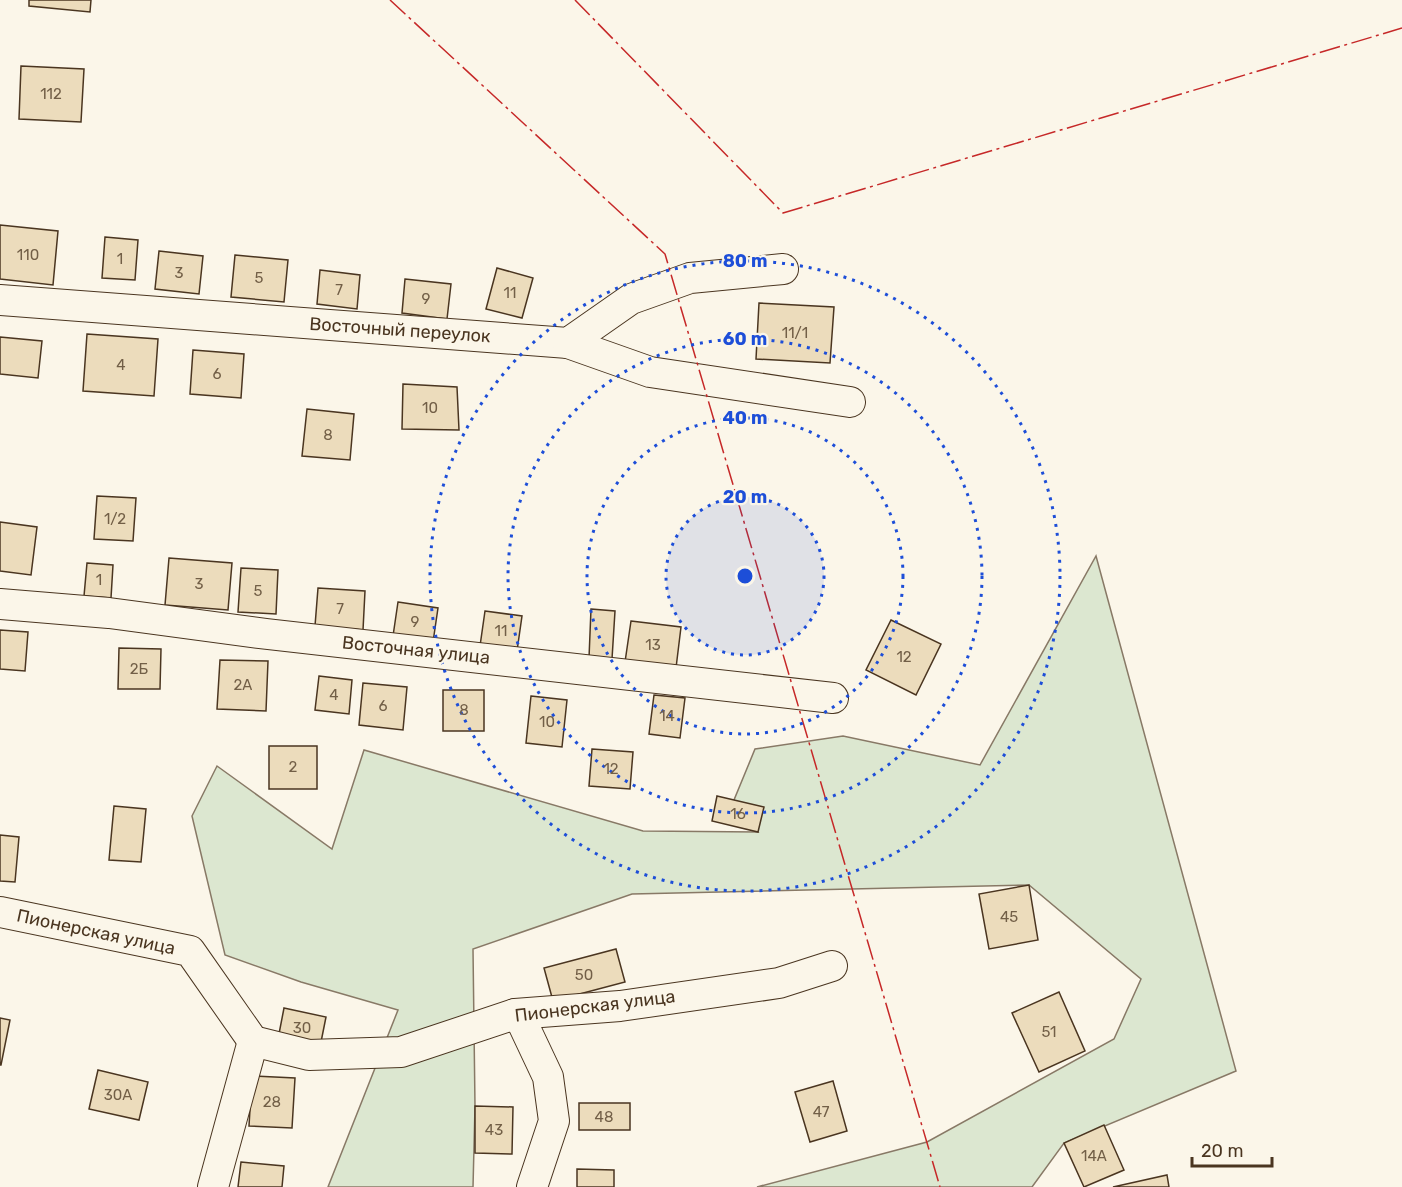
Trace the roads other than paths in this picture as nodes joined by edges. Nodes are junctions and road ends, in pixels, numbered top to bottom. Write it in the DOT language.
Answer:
graph roads {
  1 [pos="783,269"];
  2 [pos="0,300"];
  3 [pos="568,343"];
  4 [pos="850,402"];
  5 [pos="0,604"];
  6 [pos="833,698"];
  7 [pos="0,912"];
  8 [pos="832,966"];
  9 [pos="515,1014"];
  10 [pos="253,1041"];
  11 [pos="213,1187"];
  12 [pos="532,1187"];
  1 -- 3 [label="street"];
  2 -- 3 [label="street, Восточный переулок"];
  3 -- 4 [label="street, Восточный переулок"];
  5 -- 6 [label="street, Восточная улица"];
  7 -- 10 [label="street, Пионерская улица"];
  8 -- 9 [label="street, Пионерская улица"];
  9 -- 10 [label="street, Пионерская улица"];
  9 -- 12 [label="street"];
  10 -- 11 [label="street"];
}
